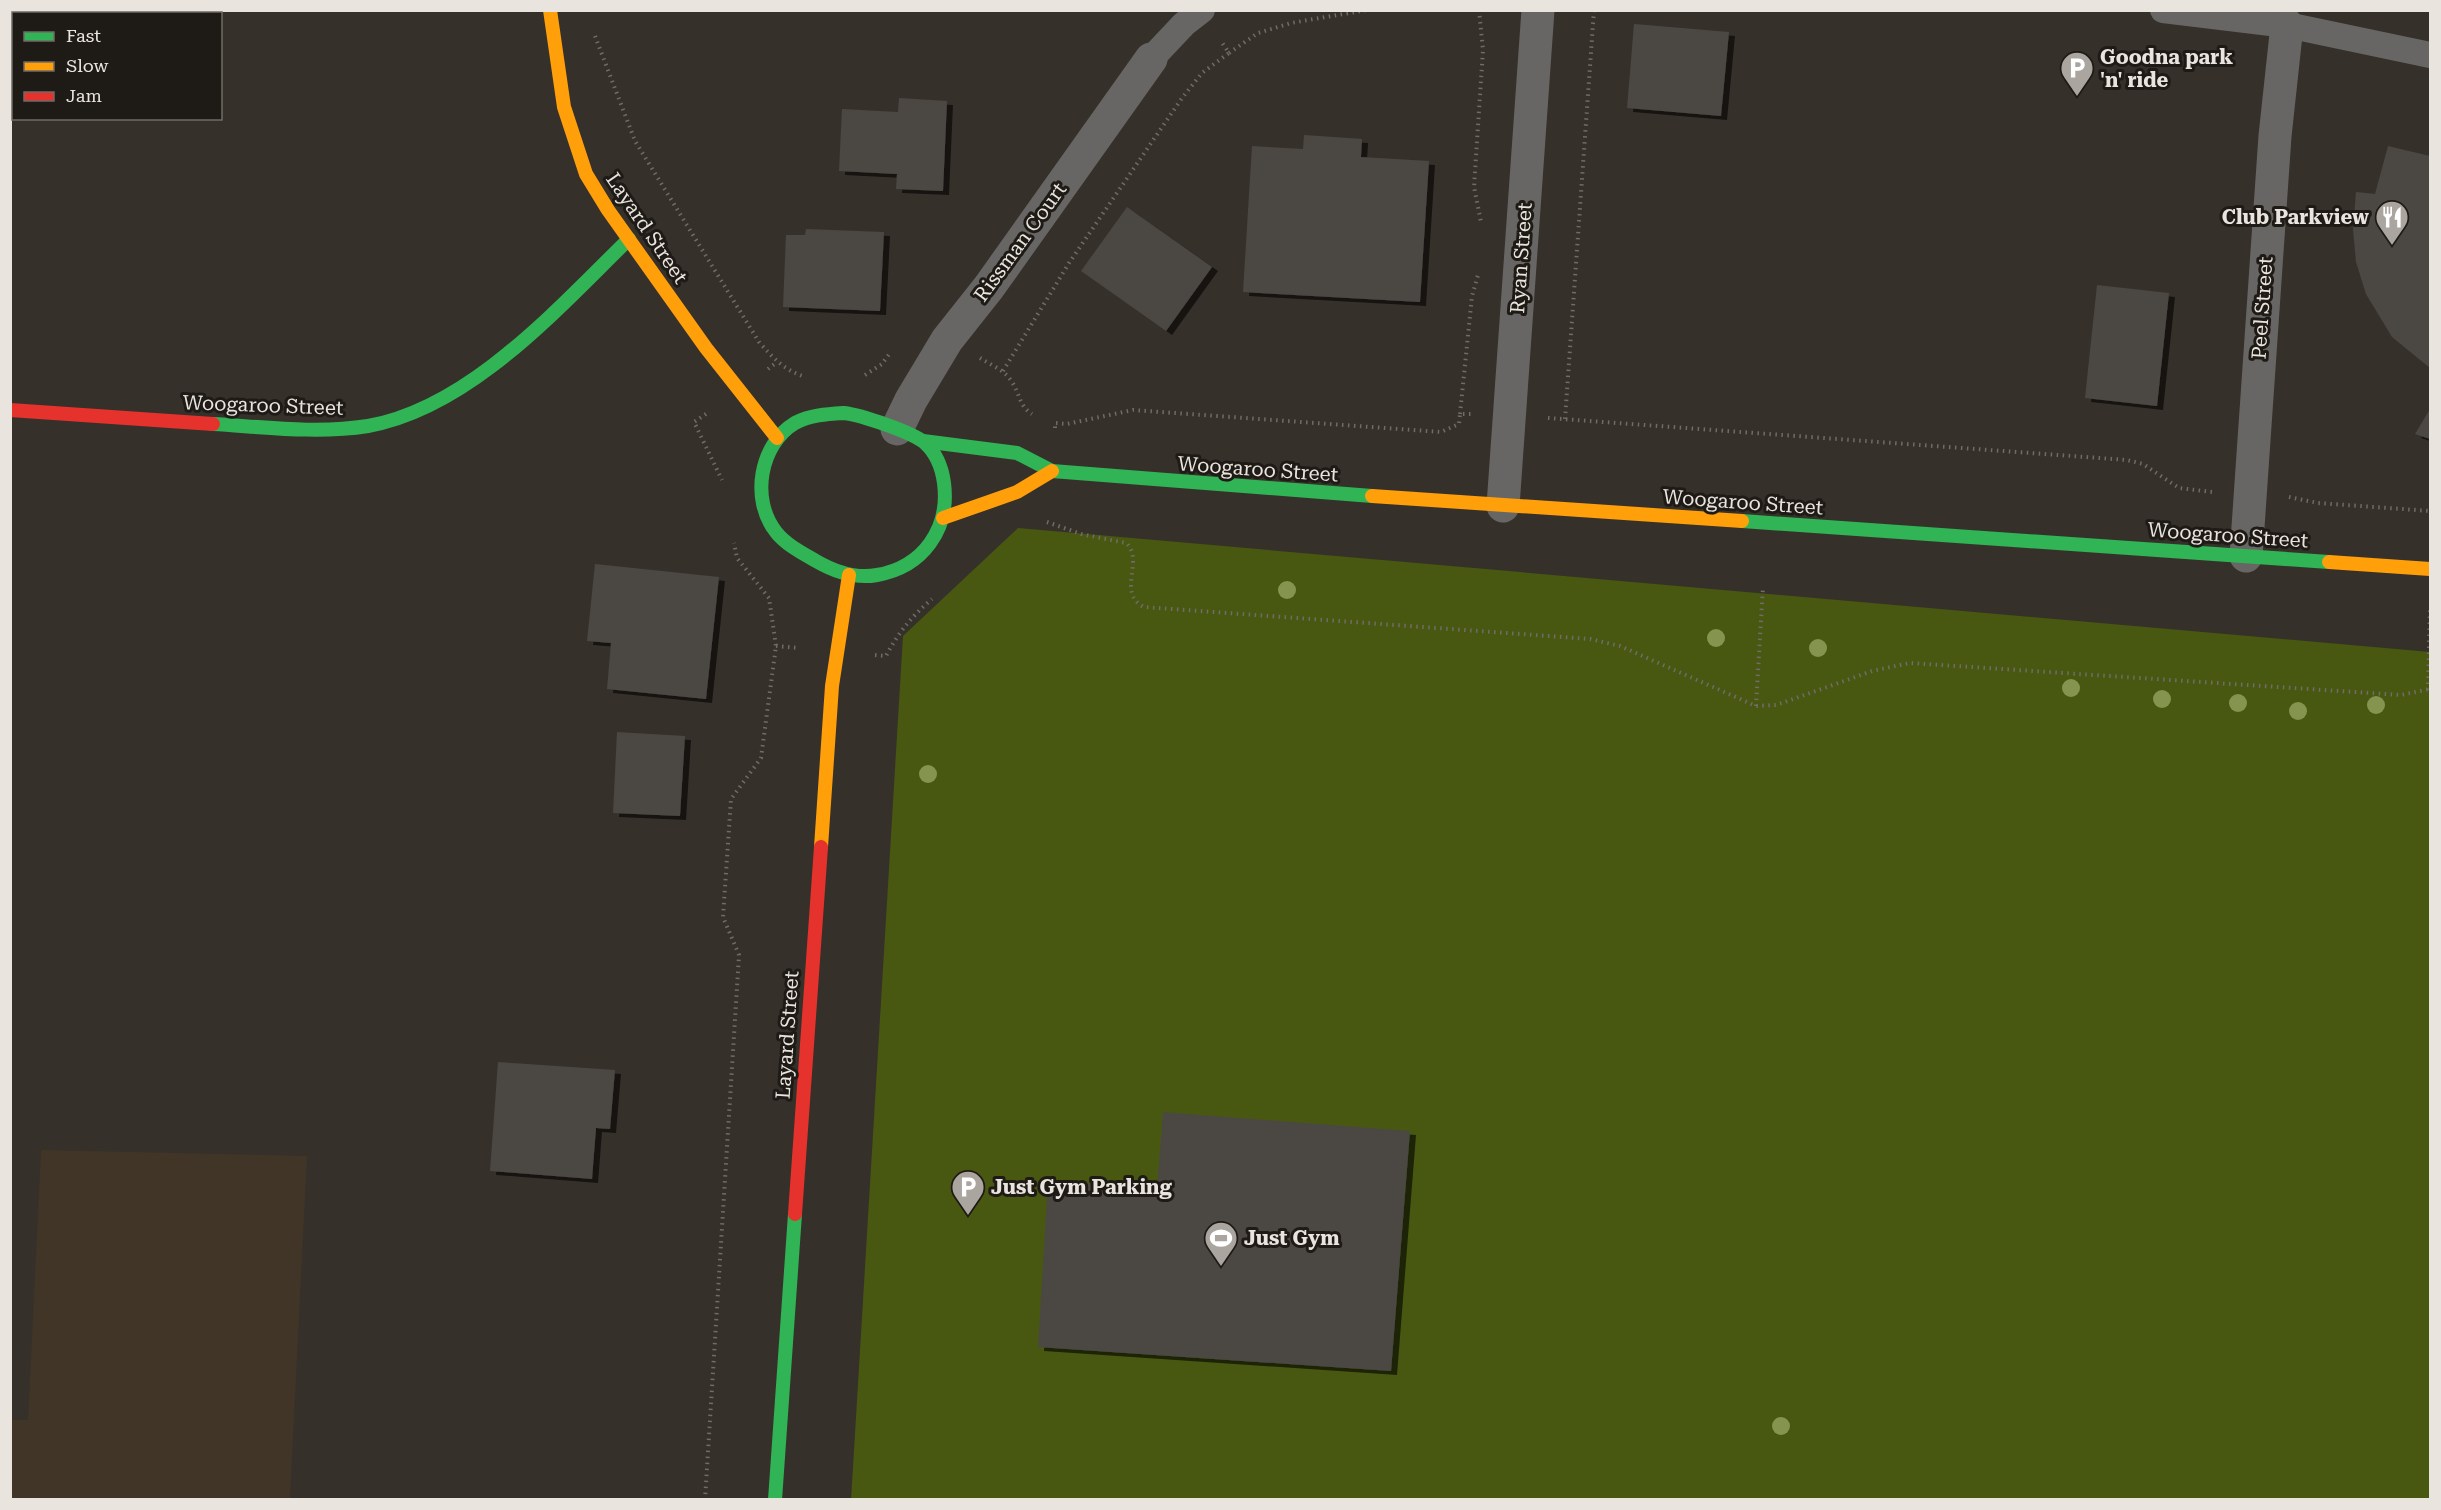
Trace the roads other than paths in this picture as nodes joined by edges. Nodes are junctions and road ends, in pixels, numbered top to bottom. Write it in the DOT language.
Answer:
graph roads {
  1 [pos="550,10"];
  2 [pos="1538,10"];
  3 [pos="2163,10"];
  4 [pos="1202,11"];
  5 [pos="2288,26"];
  6 [pos="2430,55"];
  7 [pos="1151,59"];
  8 [pos="629,239"];
  9 [pos="10,410"];
  10 [pos="910,435"];
  11 [pos="777,438"];
  12 [pos="1052,471"];
  13 [pos="1503,506"];
  14 [pos="943,518"];
  15 [pos="2246,556"];
  16 [pos="2430,569"];
  17 [pos="849,575"];
  18 [pos="775,1500"];
  1 -- 8 [label="main road, Layard Street"];
  2 -- 13 [label="street, Ryan Street"];
  3 -- 5 [label="lane"];
  4 -- 7 [label="lane"];
  5 -- 6 [label="lane"];
  5 -- 15 [label="street, Peel Street"];
  7 -- 10 [label="street, Rissman Court"];
  8 -- 9 [label="main road, Woogaroo Street"];
  8 -- 11 [label="main road, Layard Street"];
  10 -- 11 [label="main road"];
  10 -- 12 [label="main road, Woogaroo Street"];
  10 -- 14 [label="main road"];
  11 -- 17 [label="main road"];
  12 -- 13 [label="main road, Woogaroo Street"];
  12 -- 14 [label="main road"];
  13 -- 15 [label="main road, Woogaroo Street"];
  14 -- 17 [label="main road"];
  15 -- 16 [label="main road, Woogaroo Street"];
  17 -- 18 [label="main road, Layard Street"];
}
